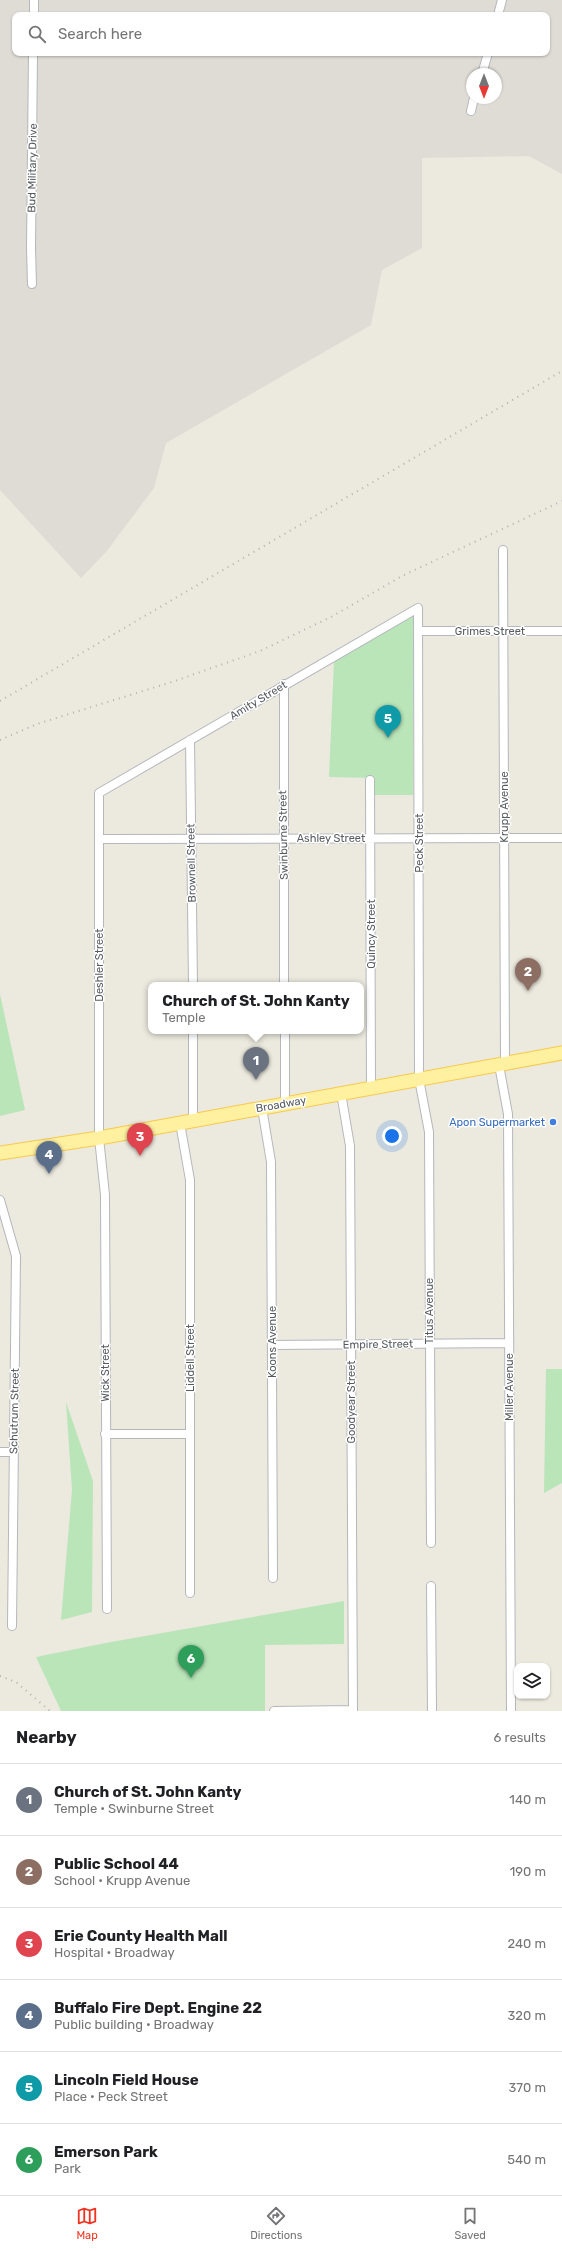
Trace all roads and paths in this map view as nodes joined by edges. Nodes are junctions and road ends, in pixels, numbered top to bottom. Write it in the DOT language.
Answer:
graph roads {
  1 [pos="34,0"];
  2 [pos="502,0"];
  3 [pos="34,12"];
  4 [pos="499,12"];
  5 [pos="33,56"];
  6 [pos="487,56"];
  7 [pos="484,68"];
  8 [pos="473,104"];
  9 [pos="471,111"];
  10 [pos="32,284"];
  11 [pos="502,550"];
  12 [pos="418,608"];
  13 [pos="504,630"];
  14 [pos="418,631"];
  15 [pos="562,631"];
  16 [pos="284,684"];
  17 [pos="190,740"];
  18 [pos="370,780"];
  19 [pos="99,793"];
  20 [pos="191,838"];
  21 [pos="283,838"];
  22 [pos="370,838"];
  23 [pos="418,838"];
  24 [pos="504,838"];
  25 [pos="562,838"];
  26 [pos="99,839"];
  27 [pos="193,982"];
  28 [pos="284,982"];
  29 [pos="193,1034"];
  30 [pos="285,1034"];
  31 [pos="562,1053"];
  32 [pos="502,1064"];
  33 [pos="419,1079"];
  34 [pos="371,1088"];
  35 [pos="341,1093"];
  36 [pos="285,1103"];
  37 [pos="262,1108"];
  38 [pos="194,1120"];
  39 [pos="180,1123"];
  40 [pos="99,1138"];
  41 [pos="0,1154"];
  42 [pos="0,1200"];
  43 [pos="429,1343"];
  44 [pos="509,1343"];
  45 [pos="351,1344"];
  46 [pos="272,1345"];
  47 [pos="105,1434"];
  48 [pos="190,1434"];
  49 [pos="0,1452"];
  50 [pos="13,1452"];
  51 [pos="431,1543"];
  52 [pos="273,1578"];
  53 [pos="431,1586"];
  54 [pos="190,1593"];
  55 [pos="107,1609"];
  56 [pos="12,1626"];
  57 [pos="353,1710"];
  58 [pos="274,1711"];
  59 [pos="432,1711"];
  60 [pos="511,1711"];
  1 -- 3 [label="street"];
  2 -- 4 [label="street"];
  5 -- 10 [label="street, Bud Military Drive"];
  6 -- 7 [label="street"];
  8 -- 9 [label="street"];
  11 -- 13 [label="street, Krupp Avenue"];
  12 -- 14 [label="street, Peck Street"];
  12 -- 16 [label="street, Amity Street"];
  13 -- 14 [label="street, Grimes Street"];
  13 -- 15 [label="street, Grimes Street"];
  13 -- 24 [label="street, Krupp Avenue"];
  14 -- 23 [label="street, Peck Street"];
  16 -- 17 [label="street, Amity Street"];
  16 -- 21 [label="street, Swinburne Street"];
  17 -- 19 [label="street, Amity Street"];
  17 -- 20 [label="street, Brownell Street"];
  18 -- 22 [label="street, Quincy Street"];
  19 -- 26 [label="street, Deshler Street"];
  20 -- 21 [label="street, Ashley Street"];
  20 -- 26 [label="street, Ashley Street"];
  20 -- 27 [label="street, Brownell Street"];
  21 -- 22 [label="street, Ashley Street"];
  21 -- 28 [label="street, Swinburne Street"];
  22 -- 23 [label="street, Ashley Street"];
  22 -- 34 [label="street, Quincy Street"];
  23 -- 24 [label="street, Ashley Street"];
  23 -- 33 [label="street, Peck Street"];
  24 -- 25 [label="street, Ashley Street"];
  24 -- 32 [label="street, Krupp Avenue"];
  26 -- 40 [label="street, Deshler Street"];
  29 -- 38 [label="street"];
  30 -- 36 [label="street"];
  31 -- 32 [label="main road, Broadway"];
  32 -- 33 [label="main road, Broadway"];
  32 -- 44 [label="street, Miller Avenue"];
  33 -- 34 [label="main road, Broadway"];
  33 -- 43 [label="street, Titus Avenue"];
  34 -- 35 [label="main road, Broadway"];
  35 -- 36 [label="main road, Broadway"];
  35 -- 45 [label="street, Goodyear Street"];
  36 -- 37 [label="main road, Broadway"];
  37 -- 38 [label="main road, Broadway"];
  37 -- 46 [label="street, Koons Avenue"];
  38 -- 39 [label="main road, Broadway"];
  39 -- 40 [label="main road, Broadway"];
  39 -- 48 [label="street, Liddell Street"];
  40 -- 41 [label="main road, Broadway"];
  40 -- 47 [label="street, Wick Street"];
  42 -- 50 [label="street, Schutrum Street"];
  43 -- 44 [label="street, Empire Street"];
  43 -- 45 [label="street, Empire Street"];
  43 -- 51 [label="street, Titus Avenue"];
  44 -- 60 [label="street, Miller Avenue"];
  45 -- 46 [label="street, Empire Street"];
  45 -- 57 [label="street, Goodyear Street"];
  46 -- 52 [label="street, Koons Avenue"];
  47 -- 48 [label="street"];
  47 -- 55 [label="street, Wick Street"];
  48 -- 54 [label="street, Liddell Street"];
  49 -- 50 [label="street"];
  50 -- 56 [label="street, Schutrum Street"];
  53 -- 59 [label="street"];
  57 -- 58 [label="street"];
}
